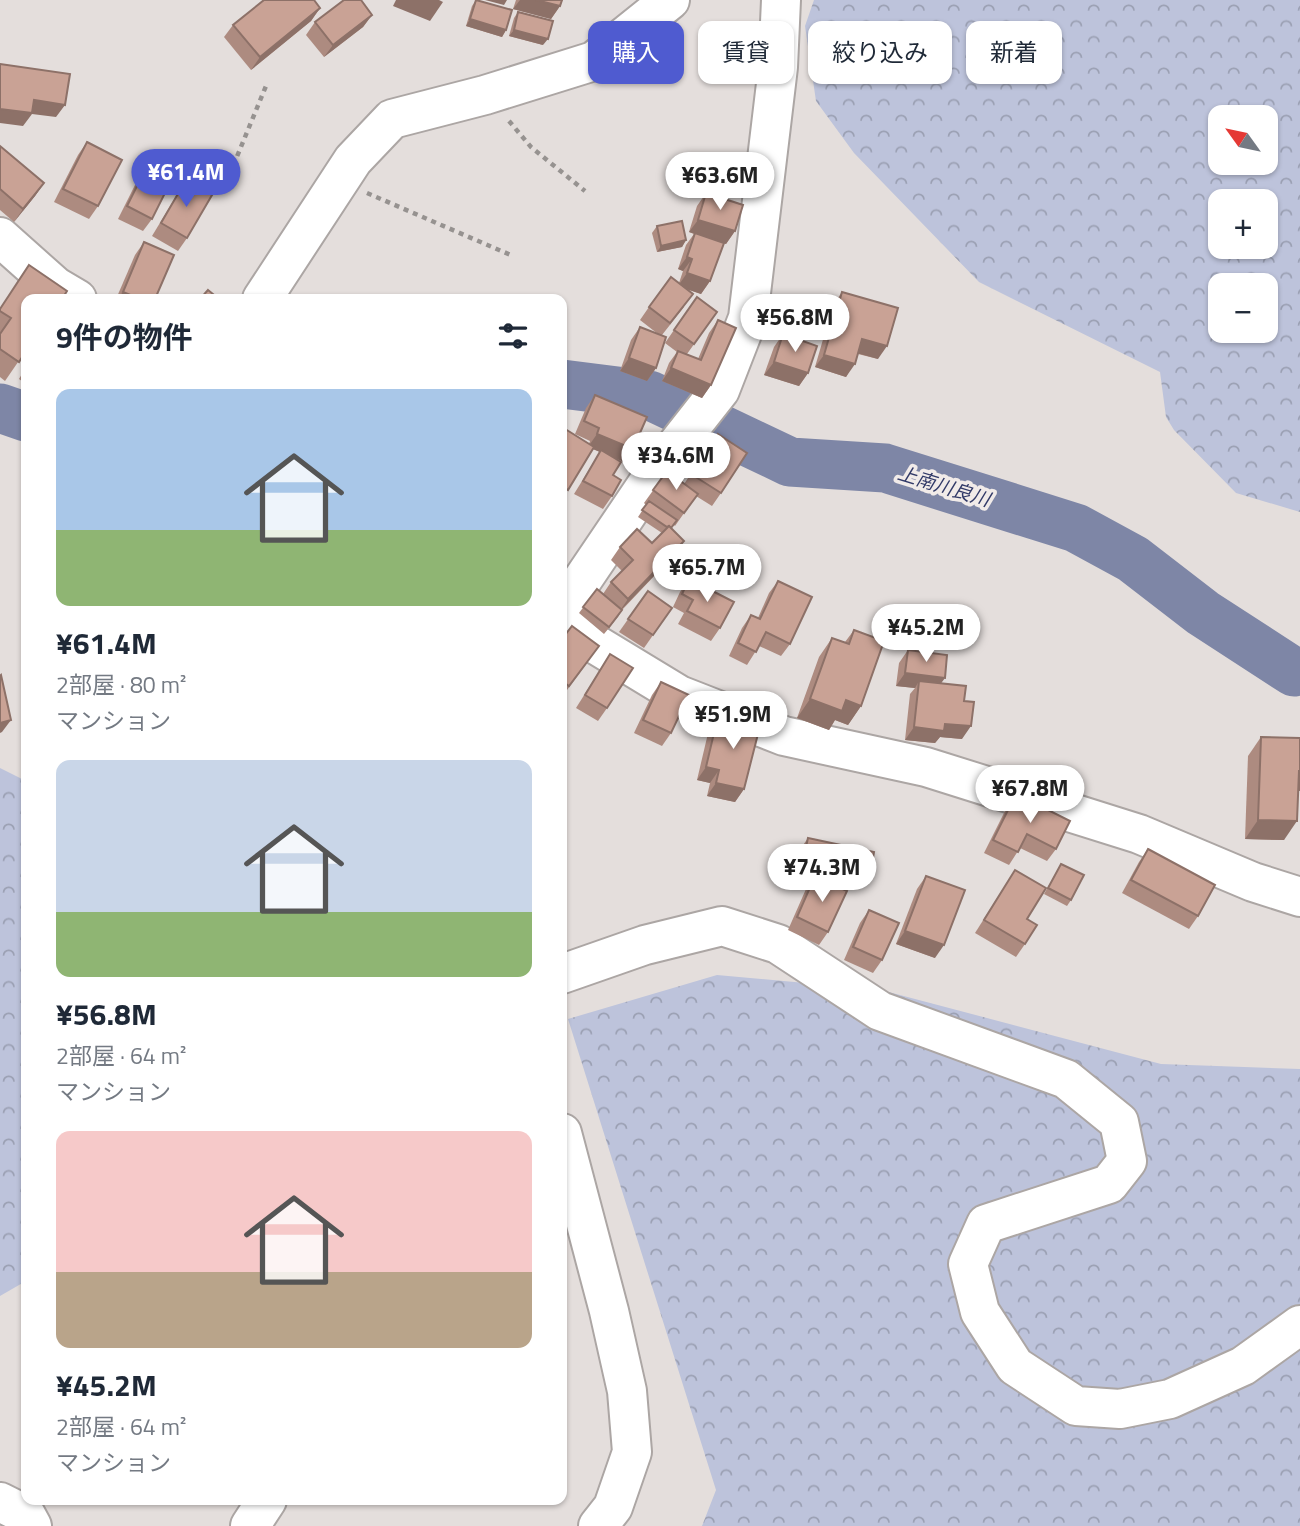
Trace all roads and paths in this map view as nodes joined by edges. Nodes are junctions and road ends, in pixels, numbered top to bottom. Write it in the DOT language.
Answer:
graph roads {
  1 [pos="670,0"];
  2 [pos="781,0"];
  3 [pos="266,86"];
  4 [pos="508,120"];
  5 [pos="585,191"];
  6 [pos="366,192"];
  7 [pos="222,193"];
  8 [pos="0,237"];
  9 [pos="513,256"];
  10 [pos="69,294"];
  11 [pos="265,294"];
  12 [pos="567,603"];
  13 [pos="567,627"];
  14 [pos="1300,897"];
  15 [pos="567,972"];
  16 [pos="567,1152"];
  17 [pos="1300,1325"];
  18 [pos="0,1502"];
  19 [pos="264,1505"];
  20 [pos="32,1526"];
  21 [pos="250,1526"];
  22 [pos="598,1526"];
  1 -- 11 [label="street"];
  2 -- 12 [label="street"];
  3 -- 7 [label="path"];
  4 -- 5 [label="path"];
  6 -- 9 [label="path"];
  8 -- 10 [label="street"];
  13 -- 14 [label="street"];
  15 -- 17 [label="street"];
  16 -- 22 [label="street"];
  18 -- 20 [label="street"];
  19 -- 21 [label="street"];
}
